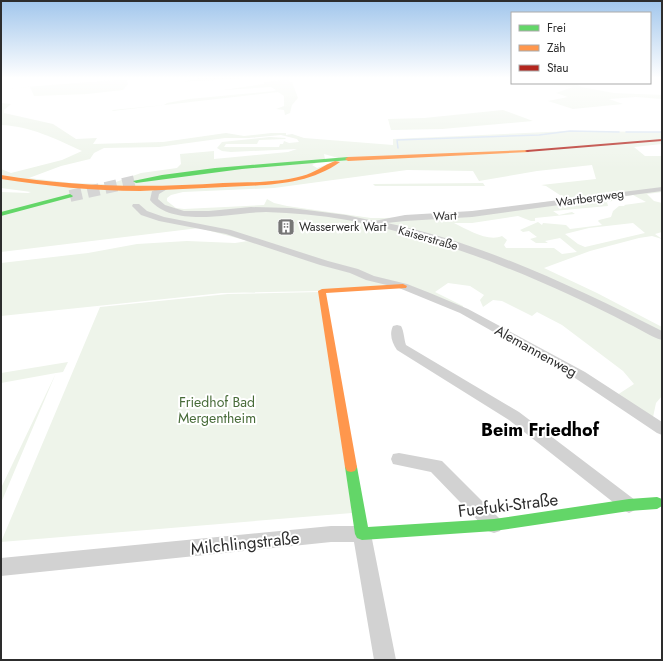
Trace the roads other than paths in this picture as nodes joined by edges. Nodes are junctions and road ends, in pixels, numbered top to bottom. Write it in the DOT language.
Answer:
graph roads {
  1 [pos="662,140"];
  2 [pos="319,166"];
  3 [pos="1,177"];
  4 [pos="133,185"];
  5 [pos="165,188"];
  6 [pos="662,189"];
  7 [pos="70,196"];
  8 [pos="155,199"];
  9 [pos="518,208"];
  10 [pos="1,214"];
  11 [pos="372,223"];
  12 [pos="403,286"];
  13 [pos="397,329"];
  14 [pos="662,336"];
  15 [pos="662,429"];
  16 [pos="399,459"];
  17 [pos="657,503"];
  18 [pos="629,505"];
  19 [pos="494,525"];
  20 [pos="362,534"];
  21 [pos="1,567"];
  22 [pos="385,660"];
  1 -- 2 [label="main road"];
  2 -- 4 [label="main road"];
  2 -- 5 [label="main road"];
  3 -- 4 [label="main road"];
  4 -- 5 [label="main road"];
  4 -- 8 [label="street, Kaiserstraße"];
  5 -- 8 [label="street"];
  6 -- 9 [label="street, Wartbergweg"];
  7 -- 10 [label="main road"];
  8 -- 11 [label="street, Kaiserstraße"];
  8 -- 12 [label="street, Alemannenweg"];
  9 -- 11 [label="street, Wart"];
  11 -- 14 [label="street, Kaiserstraße"];
  12 -- 15 [label="street, Alemannenweg"];
  12 -- 20 [label="main road"];
  13 -- 18 [label="street"];
  16 -- 19 [label="street"];
  17 -- 18 [label="main road, Fuefuki-Straße"];
  18 -- 19 [label="main road, Fuefuki-Straße"];
  19 -- 20 [label="main road, Fuefuki-Straße"];
  20 -- 21 [label="street, Milchlingstraße"];
  20 -- 22 [label="street"];
}
